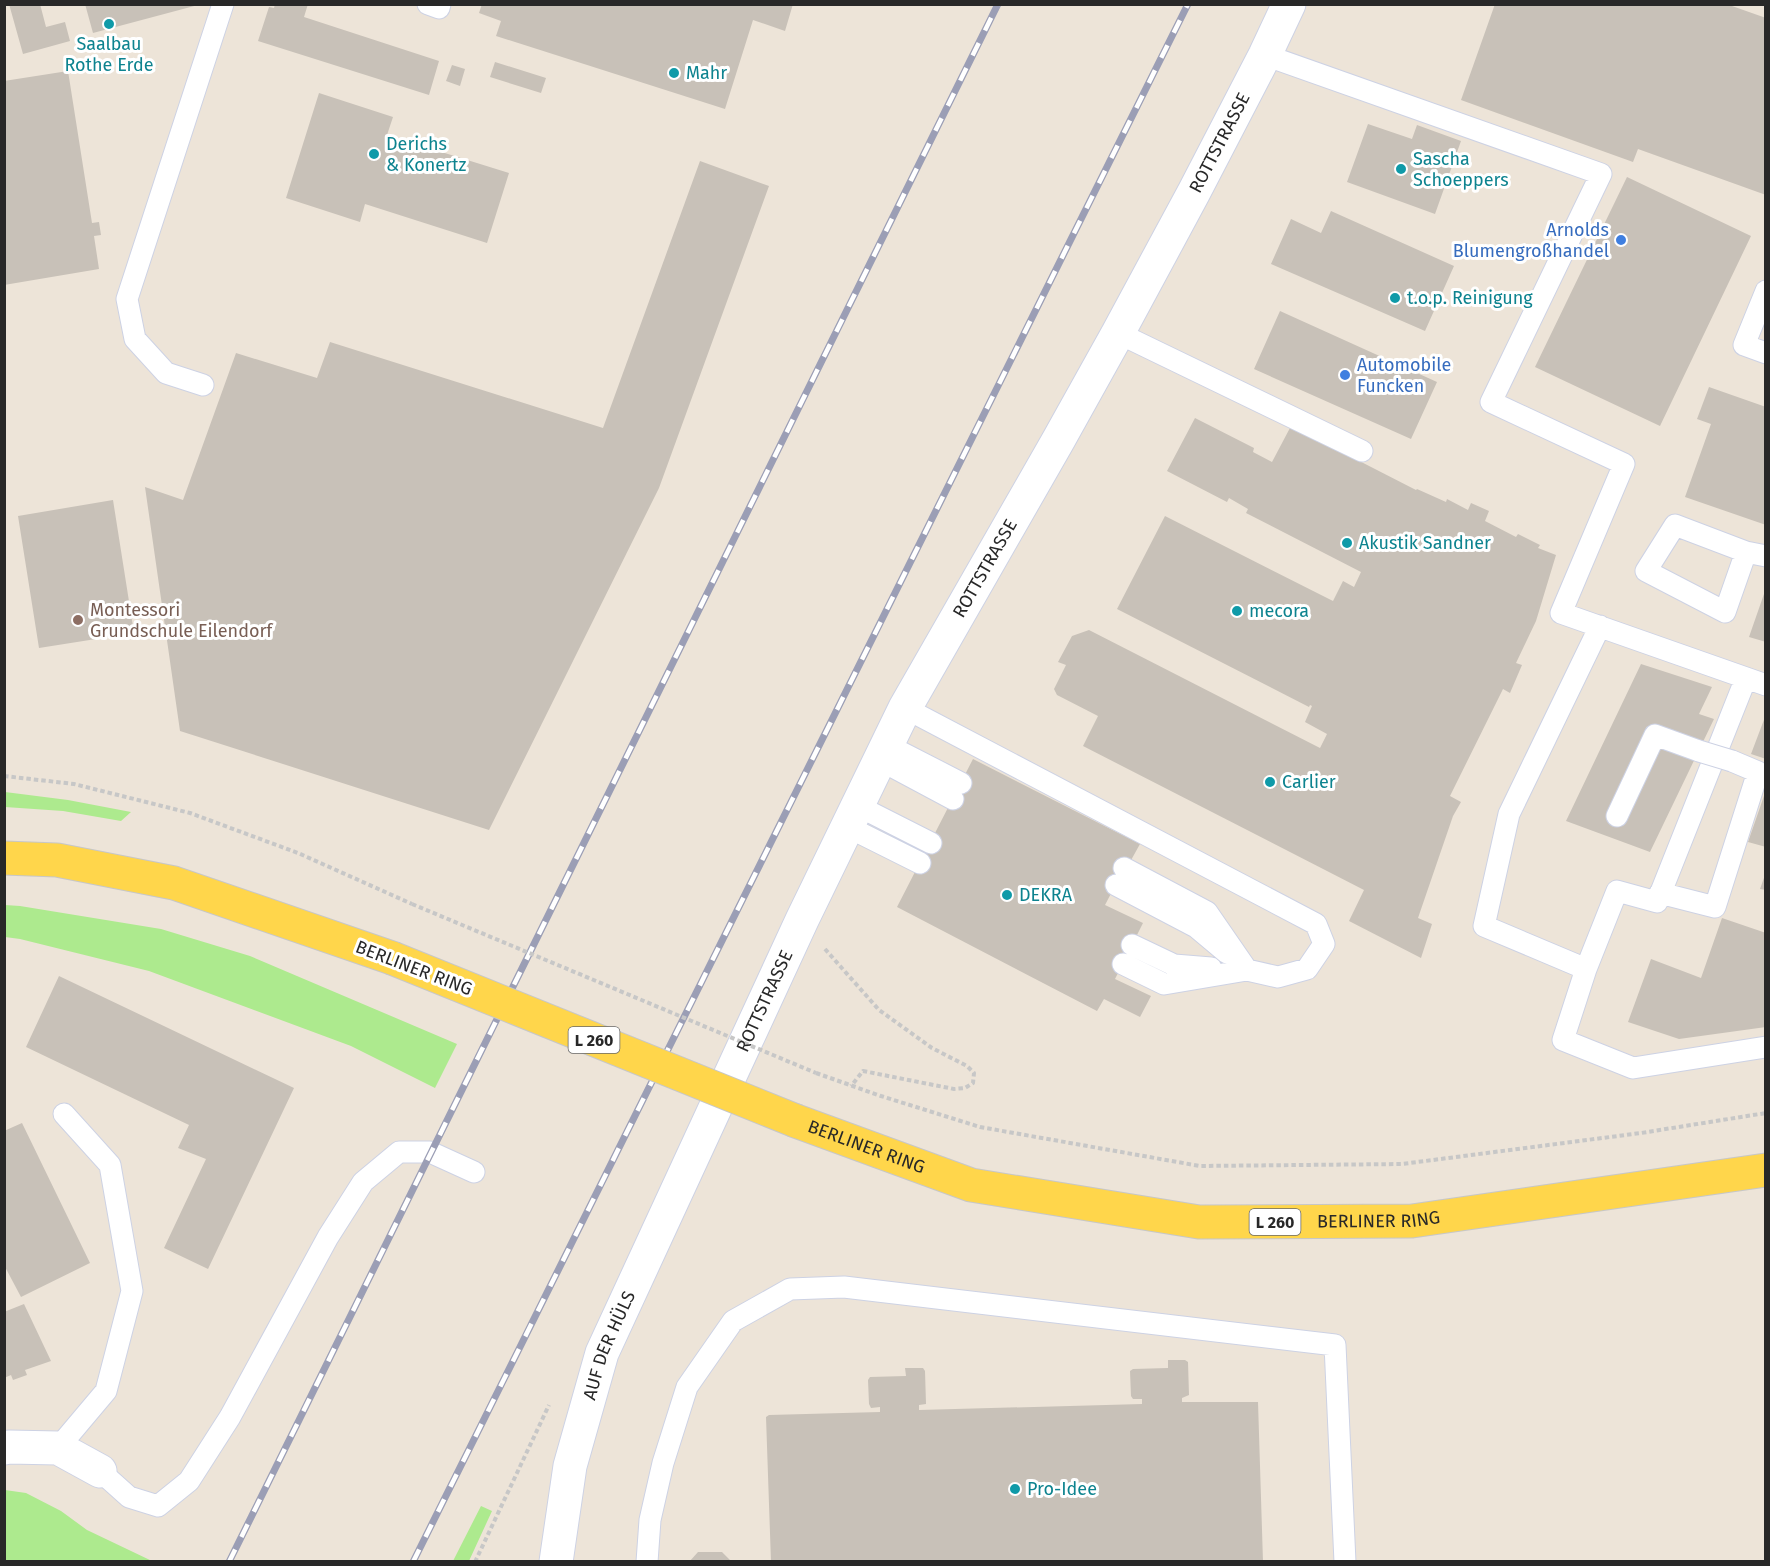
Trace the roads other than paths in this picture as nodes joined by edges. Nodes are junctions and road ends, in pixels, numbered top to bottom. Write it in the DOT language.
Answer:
graph roads {
  1 [pos="223,4"];
  2 [pos="428,4"];
  3 [pos="440,4"];
  4 [pos="1289,4"];
  5 [pos="1265,55"];
  6 [pos="1766,291"];
  7 [pos="1118,333"];
  8 [pos="1766,353"];
  9 [pos="203,385"];
  10 [pos="1362,451"];
  11 [pos="1756,554"];
  12 [pos="1600,626"];
  13 [pos="1756,681"];
  14 [pos="905,708"];
  15 [pos="884,753"];
  16 [pos="957,791"];
  17 [pos="1617,816"];
  18 [pos="853,817"];
  19 [pos="931,843"];
  20 [pos="4,858"];
  21 [pos="920,863"];
  22 [pos="1120,877"];
  23 [pos="1660,893"];
  24 [pos="1132,945"];
  25 [pos="1123,964"];
  26 [pos="1586,969"];
  27 [pos="1247,970"];
  28 [pos="1766,1047"];
  29 [pos="63,1114"];
  30 [pos="700,1141"];
  31 [pos="1766,1170"];
  32 [pos="474,1172"];
  33 [pos="4,1448"];
  34 [pos="58,1448"];
  35 [pos="100,1471"];
  36 [pos="556,1562"];
  37 [pos="646,1562"];
  38 [pos="1345,1562"];
  1 -- 9 [label="lane"];
  2 -- 3 [label="lane"];
  4 -- 5 [label="street, ROTTSTRASSE"];
  5 -- 7 [label="street, ROTTSTRASSE"];
  5 -- 12 [label="lane"];
  6 -- 8 [label="lane"];
  7 -- 10 [label="lane"];
  7 -- 14 [label="street, ROTTSTRASSE"];
  11 -- 11 [label="lane"];
  12 -- 13 [label="lane"];
  12 -- 26 [label="lane"];
  13 -- 23 [label="lane"];
  14 -- 15 [label="street, ROTTSTRASSE"];
  14 -- 27 [label="lane"];
  15 -- 16 [label="lane"];
  15 -- 18 [label="street, ROTTSTRASSE"];
  17 -- 23 [label="lane, bridge"];
  18 -- 19 [label="lane"];
  18 -- 21 [label="lane"];
  18 -- 30 [label="street, ROTTSTRASSE"];
  20 -- 31 [label="main road, BERLINER RING / L 260, bridge"];
  22 -- 27 [label="lane"];
  23 -- 26 [label="lane"];
  24 -- 27 [label="lane"];
  25 -- 27 [label="lane"];
  26 -- 28 [label="lane"];
  29 -- 34 [label="lane"];
  30 -- 36 [label="street, AUF DER HÜLS"];
  32 -- 35 [label="lane"];
  33 -- 34 [label="street"];
  34 -- 35 [label="street"];
  37 -- 38 [label="lane"];
}
